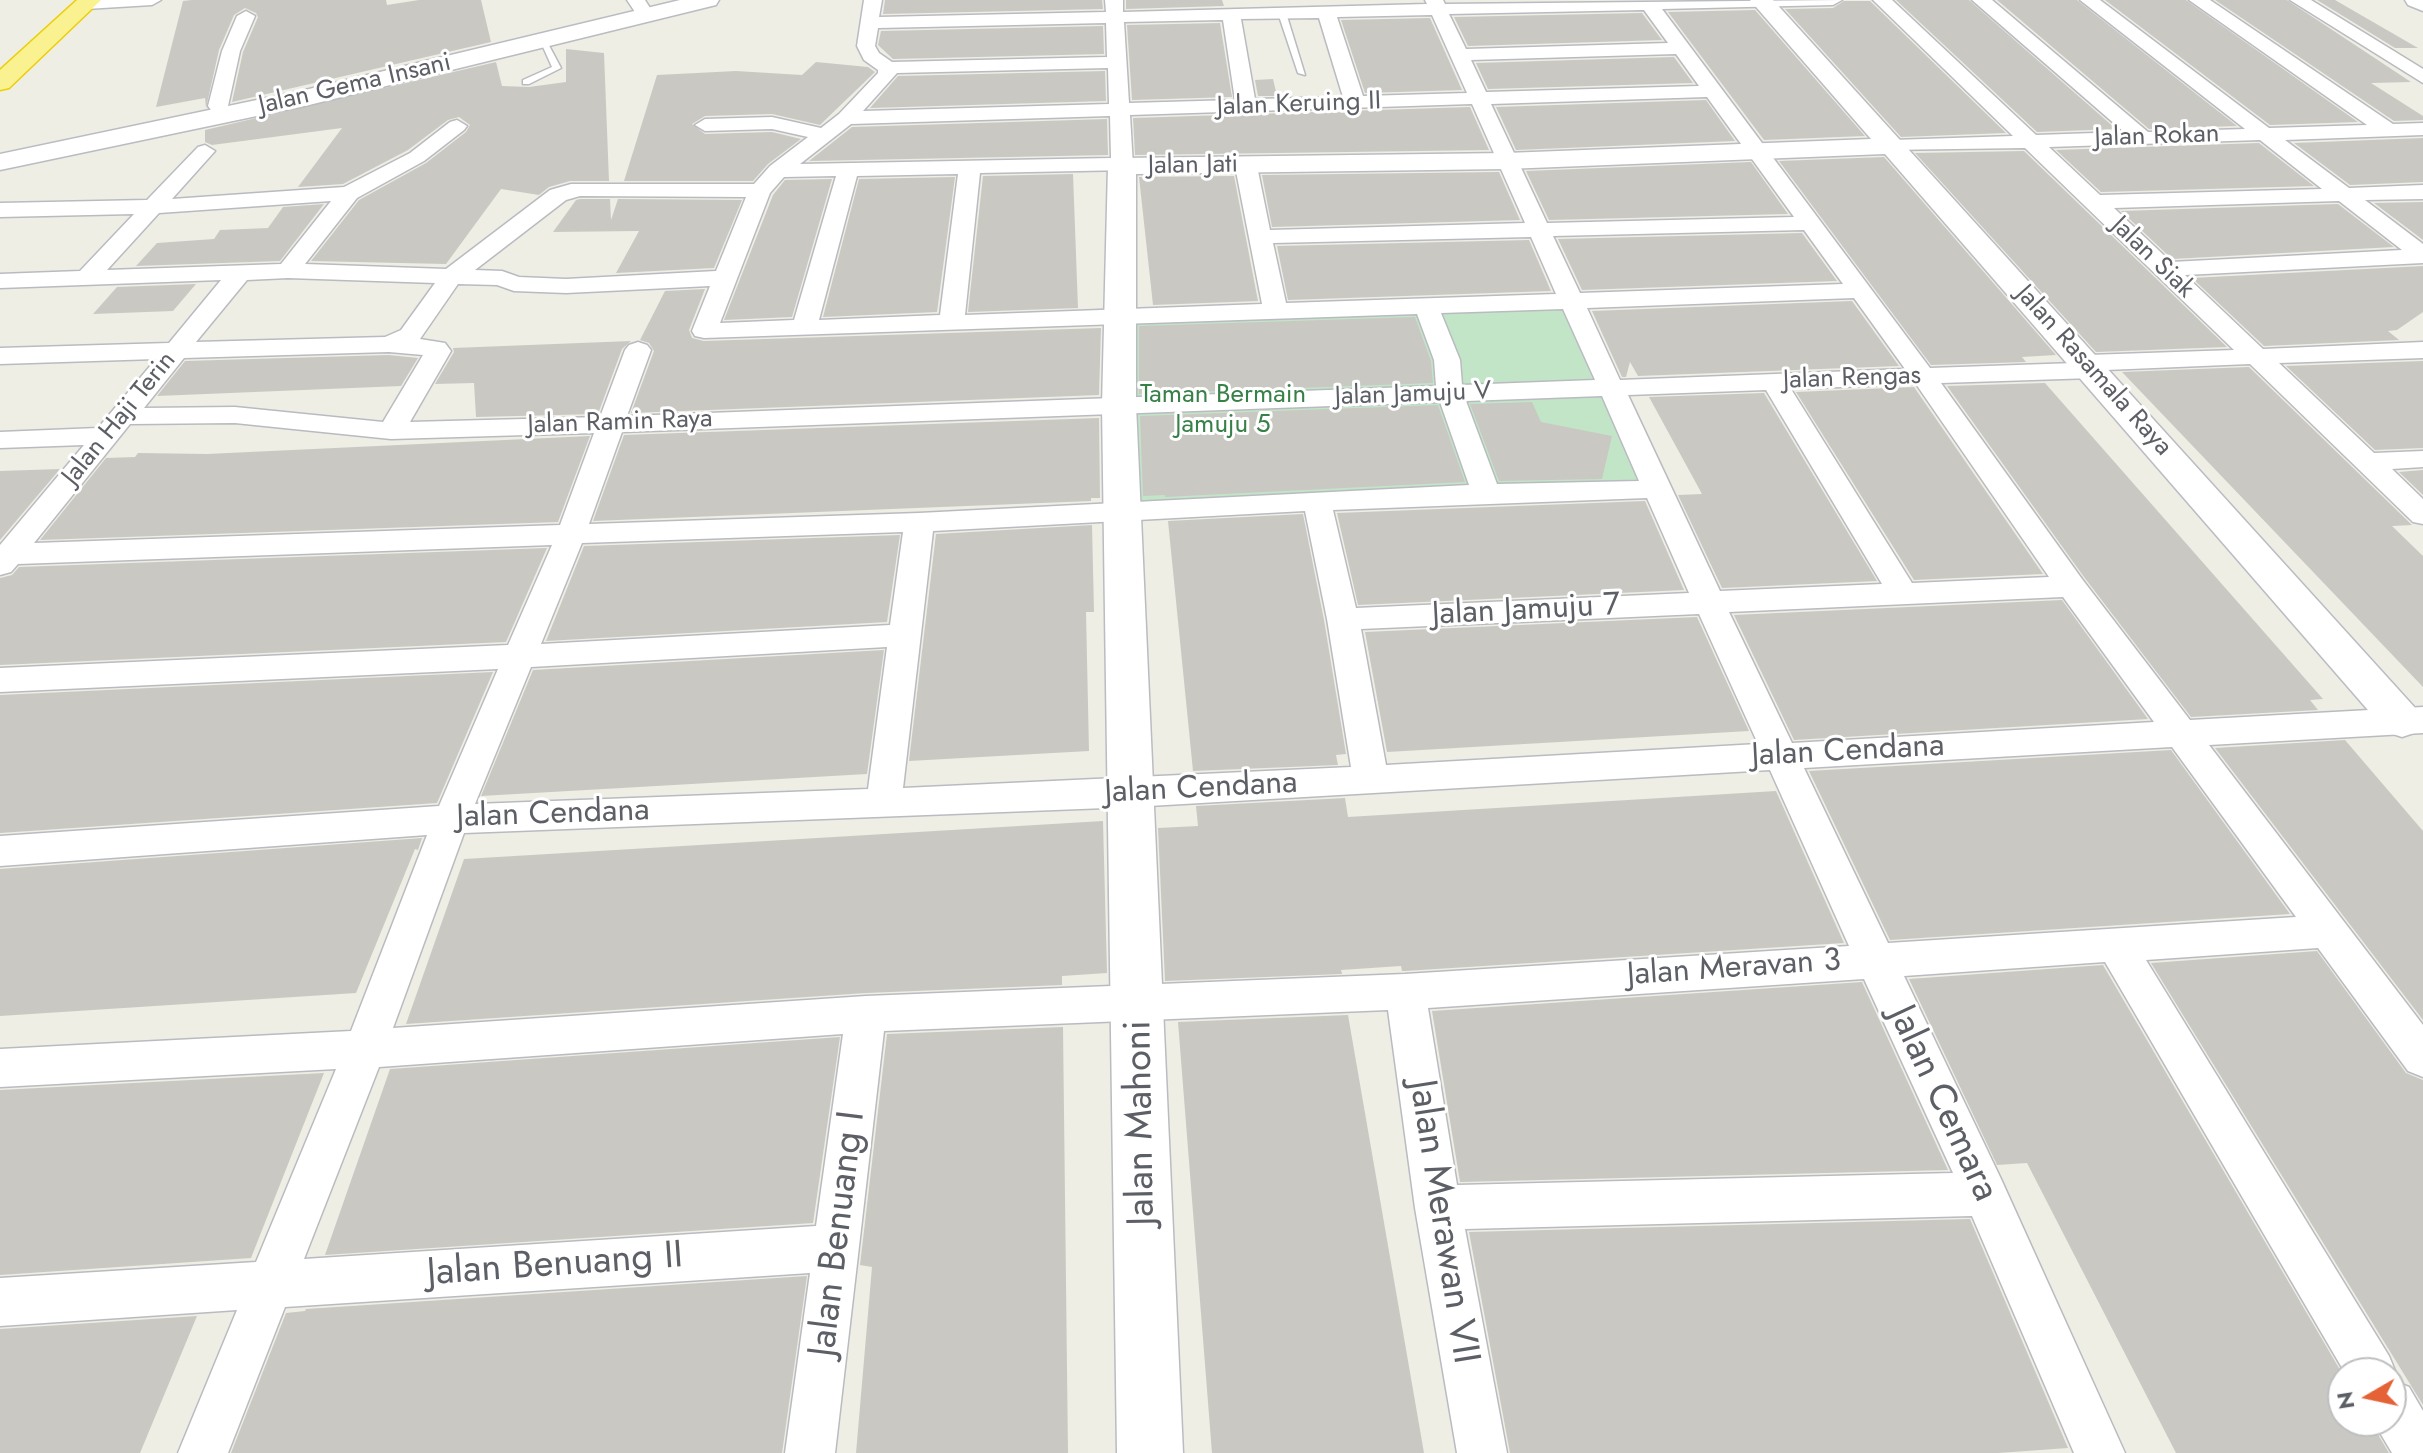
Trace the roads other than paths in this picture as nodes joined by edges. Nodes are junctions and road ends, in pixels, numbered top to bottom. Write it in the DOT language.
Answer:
graph roads {
  1 [pos="61,0"];
  2 [pos="152,0"];
  3 [pos="675,0"];
  4 [pos="708,0"];
  5 [pos="873,0"];
  6 [pos="1833,0"];
  7 [pos="1882,0"];
  8 [pos="1981,0"];
  9 [pos="2089,0"];
  10 [pos="2198,0"];
  11 [pos="2299,0"];
  12 [pos="2416,0"];
  13 [pos="1762,1"];
  14 [pos="88,2"];
  15 [pos="1648,2"];
  16 [pos="638,4"];
  17 [pos="1546,4"];
  18 [pos="2423,4"];
  19 [pos="1436,5"];
  20 [pos="1114,8"];
  21 [pos="1326,12"];
  22 [pos="1282,13"];
  23 [pos="1231,15"];
  24 [pos="246,16"];
  25 [pos="868,23"];
  26 [pos="542,40"];
  27 [pos="1681,48"];
  28 [pos="1460,55"];
  29 [pos="0,57"];
  30 [pos="1117,62"];
  31 [pos="888,68"];
  32 [pos="1302,73"];
  33 [pos="2423,77"];
  34 [pos="526,82"];
  35 [pos="0,83"];
  36 [pos="1712,91"];
  37 [pos="1479,99"];
  38 [pos="1355,103"];
  39 [pos="218,106"];
  40 [pos="1246,106"];
  41 [pos="1119,110"];
  42 [pos="846,118"];
  43 [pos="705,125"];
  44 [pos="457,126"];
  45 [pos="136,128"];
  46 [pos="2423,129"];
  47 [pos="2388,130"];
  48 [pos="2266,134"];
  49 [pos="826,135"];
  50 [pos="2143,138"];
  51 [pos="2031,142"];
  52 [pos="1892,146"];
  53 [pos="205,151"];
  54 [pos="0,152"];
  55 [pos="1757,153"];
  56 [pos="1506,161"];
  57 [pos="0,162"];
  58 [pos="970,166"];
  59 [pos="1122,166"];
  60 [pos="1246,166"];
  61 [pos="848,170"];
  62 [pos="778,171"];
  63 [pos="760,191"];
  64 [pos="2423,192"];
  65 [pos="349,193"];
  66 [pos="2347,195"];
  67 [pos="2094,202"];
  68 [pos="152,207"];
  69 [pos="0,210"];
  70 [pos="1809,223"];
  71 [pos="1540,231"];
  72 [pos="1258,237"];
  73 [pos="2423,255"];
  74 [pos="2164,269"];
  75 [pos="288,271"];
  76 [pos="240,273"];
  77 [pos="451,277"];
  78 [pos="723,278"];
  79 [pos="86,279"];
  80 [pos="0,281"];
  81 [pos="1859,291"];
  82 [pos="1570,300"];
  83 [pos="1426,306"];
  84 [pos="1275,309"];
  85 [pos="1118,317"];
  86 [pos="952,322"];
  87 [pos="805,327"];
  88 [pos="389,344"];
  89 [pos="638,350"];
  90 [pos="2423,350"];
  91 [pos="175,351"];
  92 [pos="0,356"];
  93 [pos="2257,358"];
  94 [pos="2091,366"];
  95 [pos="1923,376"];
  96 [pos="1774,382"];
  97 [pos="1610,388"];
  98 [pos="1450,393"];
  99 [pos="1119,405"];
  100 [pos="609,423"];
  101 [pos="114,426"];
  102 [pos="391,431"];
  103 [pos="0,440"];
  104 [pos="2423,459"];
  105 [pos="2366,462"];
  106 [pos="1658,489"];
  107 [pos="1486,493"];
  108 [pos="1317,501"];
  109 [pos="1122,512"];
  110 [pos="2423,515"];
  111 [pos="919,522"];
  112 [pos="571,534"];
  113 [pos="5,560"];
  114 [pos="2071,586"];
  115 [pos="1902,592"];
  116 [pos="1709,602"];
  117 [pos="1343,619"];
  118 [pos="907,635"];
  119 [pos="522,656"];
  120 [pos="0,680"];
  121 [pos="2416,728"];
  122 [pos="2181,733"];
  123 [pos="1781,756"];
  124 [pos="1371,779"];
  125 [pos="1132,793"];
  126 [pos="884,802"];
  127 [pos="451,819"];
  128 [pos="0,851"];
  129 [pos="2329,931"];
  130 [pos="2116,945"];
  131 [pos="1875,960"];
  132 [pos="1405,992"];
  133 [pos="1139,1002"];
  134 [pos="866,1014"];
  135 [pos="365,1049"];
  136 [pos="2423,1058"];
  137 [pos="0,1068"];
  138 [pos="1985,1194"];
  139 [pos="1438,1208"];
  140 [pos="838,1248"];
  141 [pos="271,1283"];
  142 [pos="0,1302"];
  143 [pos="2362,1357"];
  144 [pos="2407,1431"];
  145 [pos="203,1453"];
  146 [pos="810,1453"];
  147 [pos="1150,1453"];
  148 [pos="1482,1453"];
  149 [pos="2100,1453"];
  150 [pos="2420,1453"];
  1 -- 29 [label="highway"];
  2 -- 14 [label="street"];
  3 -- 16 [label="street, Jalan Gema Insani"];
  4 -- 26 [label="street, Jalan Gema Insani"];
  5 -- 25 [label="street"];
  6 -- 13 [label="street"];
  7 -- 51 [label="street, Jalan Siak"];
  8 -- 50 [label="street"];
  9 -- 48 [label="street"];
  10 -- 47 [label="street"];
  11 -- 33 [label="street"];
  12 -- 18 [label="street"];
  13 -- 15 [label="street"];
  13 -- 52 [label="street, Jalan Rasamala Raya"];
  14 -- 35 [label="highway"];
  15 -- 17 [label="street"];
  15 -- 27 [label="street"];
  16 -- 39 [label="street, Jalan Gema Insani"];
  17 -- 19 [label="street"];
  19 -- 21 [label="street"];
  19 -- 28 [label="street, Jalan Cemara"];
  20 -- 23 [label="street"];
  20 -- 25 [label="street"];
  20 -- 30 [label="street"];
  21 -- 22 [label="street"];
  21 -- 38 [label="street"];
  22 -- 23 [label="street"];
  22 -- 32 [label="lane"];
  23 -- 40 [label="street"];
  24 -- 39 [label="street"];
  25 -- 31 [label="street"];
  26 -- 34 [label="lane"];
  26 -- 45 [label="street, Jalan Gema Insani"];
  27 -- 28 [label="street"];
  27 -- 36 [label="street"];
  28 -- 37 [label="street, Jalan Cemara"];
  30 -- 31 [label="street"];
  30 -- 41 [label="street"];
  31 -- 42 [label="street"];
  36 -- 37 [label="street, Jalan Keruing II"];
  36 -- 55 [label="street"];
  37 -- 38 [label="street, Jalan Keruing II"];
  37 -- 56 [label="street, Jalan Cemara"];
  38 -- 40 [label="street, Jalan Keruing II"];
  39 -- 45 [label="street, Jalan Gema Insani"];
  40 -- 41 [label="street, Jalan Keruing II"];
  41 -- 42 [label="street, Jalan Keruing II"];
  41 -- 59 [label="street"];
  42 -- 49 [label="street"];
  43 -- 49 [label="street"];
  44 -- 65 [label="street"];
  45 -- 54 [label="street, Jalan Gema Insani"];
  45 -- 57 [label="street, Jalan Gema Insani"];
  46 -- 47 [label="street, Jalan Rokan"];
  47 -- 48 [label="street, Jalan Rokan"];
  48 -- 50 [label="street, Jalan Rokan"];
  48 -- 66 [label="street"];
  49 -- 62 [label="street"];
  50 -- 51 [label="street, Jalan Rokan"];
  51 -- 52 [label="street, Jalan Rokan"];
  51 -- 67 [label="street, Jalan Siak"];
  52 -- 55 [label="street, Jalan Jati"];
  52 -- 94 [label="street, Jalan Rasamala Raya"];
  53 -- 68 [label="street"];
  55 -- 56 [label="street, Jalan Jati"];
  55 -- 70 [label="street"];
  56 -- 60 [label="street, Jalan Jati"];
  56 -- 71 [label="street, Jalan Cemara"];
  58 -- 59 [label="street"];
  58 -- 61 [label="street"];
  58 -- 86 [label="street"];
  59 -- 60 [label="street, Jalan Jati"];
  59 -- 85 [label="street, Jalan Jati"];
  60 -- 72 [label="street"];
  61 -- 62 [label="street"];
  61 -- 87 [label="street"];
  62 -- 63 [label="street"];
  63 -- 77 [label="street"];
  63 -- 78 [label="street"];
  64 -- 66 [label="street"];
  65 -- 68 [label="street"];
  65 -- 75 [label="street"];
  66 -- 67 [label="street"];
  66 -- 73 [label="street"];
  67 -- 74 [label="street, Jalan Siak"];
  68 -- 69 [label="street"];
  68 -- 79 [label="street"];
  70 -- 71 [label="street"];
  70 -- 81 [label="street"];
  71 -- 72 [label="street"];
  71 -- 82 [label="street, Jalan Cemara"];
  72 -- 84 [label="street"];
  73 -- 74 [label="street"];
  74 -- 93 [label="street, Jalan Siak"];
  75 -- 76 [label="street"];
  75 -- 77 [label="street"];
  76 -- 79 [label="street"];
  76 -- 91 [label="street, Jalan Haji Terin"];
  77 -- 78 [label="street"];
  77 -- 88 [label="street"];
  78 -- 87 [label="street"];
  79 -- 80 [label="street"];
  81 -- 82 [label="street"];
  81 -- 95 [label="street"];
  82 -- 83 [label="street"];
  82 -- 97 [label="street, Jalan Cemara"];
  83 -- 84 [label="street"];
  83 -- 98 [label="street"];
  84 -- 85 [label="street"];
  85 -- 86 [label="street"];
  85 -- 99 [label="street, Jalan Jati"];
  86 -- 87 [label="street"];
  88 -- 91 [label="street"];
  88 -- 102 [label="street"];
  89 -- 100 [label="street"];
  90 -- 93 [label="street, Jalan Rengas"];
  91 -- 92 [label="street"];
  91 -- 101 [label="street, Jalan Haji Terin"];
  93 -- 94 [label="street, Jalan Rengas"];
  93 -- 105 [label="street, Jalan Siak"];
  94 -- 95 [label="street, Jalan Rengas"];
  94 -- 121 [label="street, Jalan Rasamala Raya"];
  95 -- 96 [label="street, Jalan Rengas"];
  95 -- 114 [label="street"];
  96 -- 97 [label="street, Jalan Rengas"];
  96 -- 115 [label="street"];
  97 -- 98 [label="street, Jalan Jamuju V"];
  97 -- 106 [label="street, Jalan Cemara"];
  98 -- 99 [label="street, Jalan Jamuju V"];
  98 -- 107 [label="street"];
  99 -- 100 [label="street, Jalan Ramin Raya"];
  99 -- 109 [label="street, Jalan Jati"];
  100 -- 102 [label="street, Jalan Ramin Raya"];
  100 -- 112 [label="street"];
  101 -- 102 [label="street, Jalan Ramin Raya"];
  101 -- 103 [label="street, Jalan Ramin Raya"];
  101 -- 113 [label="street, Jalan Haji Terin"];
  104 -- 105 [label="street"];
  105 -- 110 [label="street, Jalan Siak"];
  106 -- 107 [label="street"];
  106 -- 116 [label="street, Jalan Cemara"];
  107 -- 108 [label="street"];
  108 -- 109 [label="street"];
  108 -- 117 [label="street"];
  109 -- 111 [label="street"];
  109 -- 125 [label="street, Jalan Jati"];
  111 -- 112 [label="street"];
  111 -- 118 [label="street"];
  112 -- 113 [label="street"];
  112 -- 119 [label="street"];
  114 -- 115 [label="street, Jalan Jamuju 7"];
  114 -- 122 [label="street"];
  115 -- 116 [label="street, Jalan Jamuju 7"];
  116 -- 117 [label="street, Jalan Jamuju 7"];
  116 -- 123 [label="street, Jalan Cemara"];
  117 -- 124 [label="street"];
  118 -- 119 [label="street"];
  118 -- 126 [label="street"];
  119 -- 120 [label="street"];
  119 -- 127 [label="street"];
  121 -- 122 [label="street, Jalan Cendana"];
  122 -- 123 [label="street, Jalan Cendana"];
  122 -- 129 [label="street"];
  123 -- 124 [label="street, Jalan Cendana"];
  123 -- 131 [label="street, Jalan Cemara"];
  124 -- 125 [label="street, Jalan Cendana"];
  125 -- 126 [label="street, Jalan Cendana"];
  125 -- 133 [label="street, Jalan Mahoni"];
  126 -- 127 [label="street, Jalan Cendana"];
  127 -- 128 [label="street, Jalan Cendana"];
  127 -- 135 [label="street"];
  129 -- 130 [label="street, Jalan Meravan 3"];
  129 -- 136 [label="street"];
  130 -- 131 [label="street, Jalan Meravan 3"];
  130 -- 143 [label="street"];
  131 -- 132 [label="street, Jalan Meravan 3"];
  131 -- 138 [label="street, Jalan Cemara"];
  132 -- 133 [label="street, Jalan Meravan 3"];
  132 -- 139 [label="street, Jalan Merawan VII"];
  133 -- 134 [label="street, Jalan Meravan 3"];
  133 -- 147 [label="street, Jalan Mahoni"];
  134 -- 135 [label="street, Jalan Meravan 3"];
  134 -- 140 [label="street, Jalan Benuang I"];
  135 -- 137 [label="street, Jalan Meravan 3"];
  135 -- 141 [label="street"];
  138 -- 139 [label="street"];
  138 -- 149 [label="street, Jalan Cemara"];
  139 -- 148 [label="street, Jalan Merawan VII"];
  140 -- 141 [label="street, Jalan Benuang II"];
  140 -- 146 [label="street, Jalan Benuang I"];
  141 -- 142 [label="street, Jalan Benuang II"];
  141 -- 145 [label="street"];
  144 -- 150 [label="street"];
}
